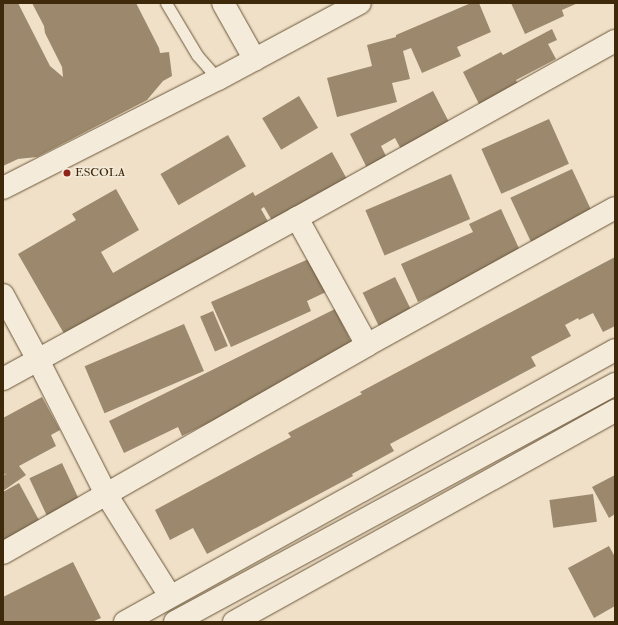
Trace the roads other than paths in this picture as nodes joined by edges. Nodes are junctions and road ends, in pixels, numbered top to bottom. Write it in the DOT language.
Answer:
graph roads {
  1 [pos="166,3"];
  2 [pos="223,3"];
  3 [pos="360,3"];
  4 [pos="615,41"];
  5 [pos="255,60"];
  6 [pos="218,79"];
  7 [pos="3,188"];
  8 [pos="615,208"];
  9 [pos="297,218"];
  10 [pos="3,295"];
  11 [pos="367,345"];
  12 [pos="615,350"];
  13 [pos="38,360"];
  14 [pos="3,379"];
  15 [pos="615,384"];
  16 [pos="615,411"];
  17 [pos="106,494"];
  18 [pos="3,553"];
  19 [pos="170,596"];
  20 [pos="126,622"];
  21 [pos="175,622"];
  22 [pos="234,622"];
  1 -- 6 [label="lane"];
  2 -- 5 [label="street"];
  3 -- 5 [label="street"];
  4 -- 9 [label="street"];
  5 -- 6 [label="street"];
  6 -- 7 [label="street"];
  8 -- 11 [label="street"];
  9 -- 11 [label="street"];
  9 -- 13 [label="street"];
  10 -- 13 [label="street"];
  11 -- 17 [label="street"];
  12 -- 19 [label="street"];
  13 -- 14 [label="street"];
  13 -- 17 [label="street"];
  15 -- 21 [label="street"];
  16 -- 22 [label="street"];
  17 -- 18 [label="street"];
  17 -- 19 [label="street"];
  19 -- 20 [label="street"];
}
